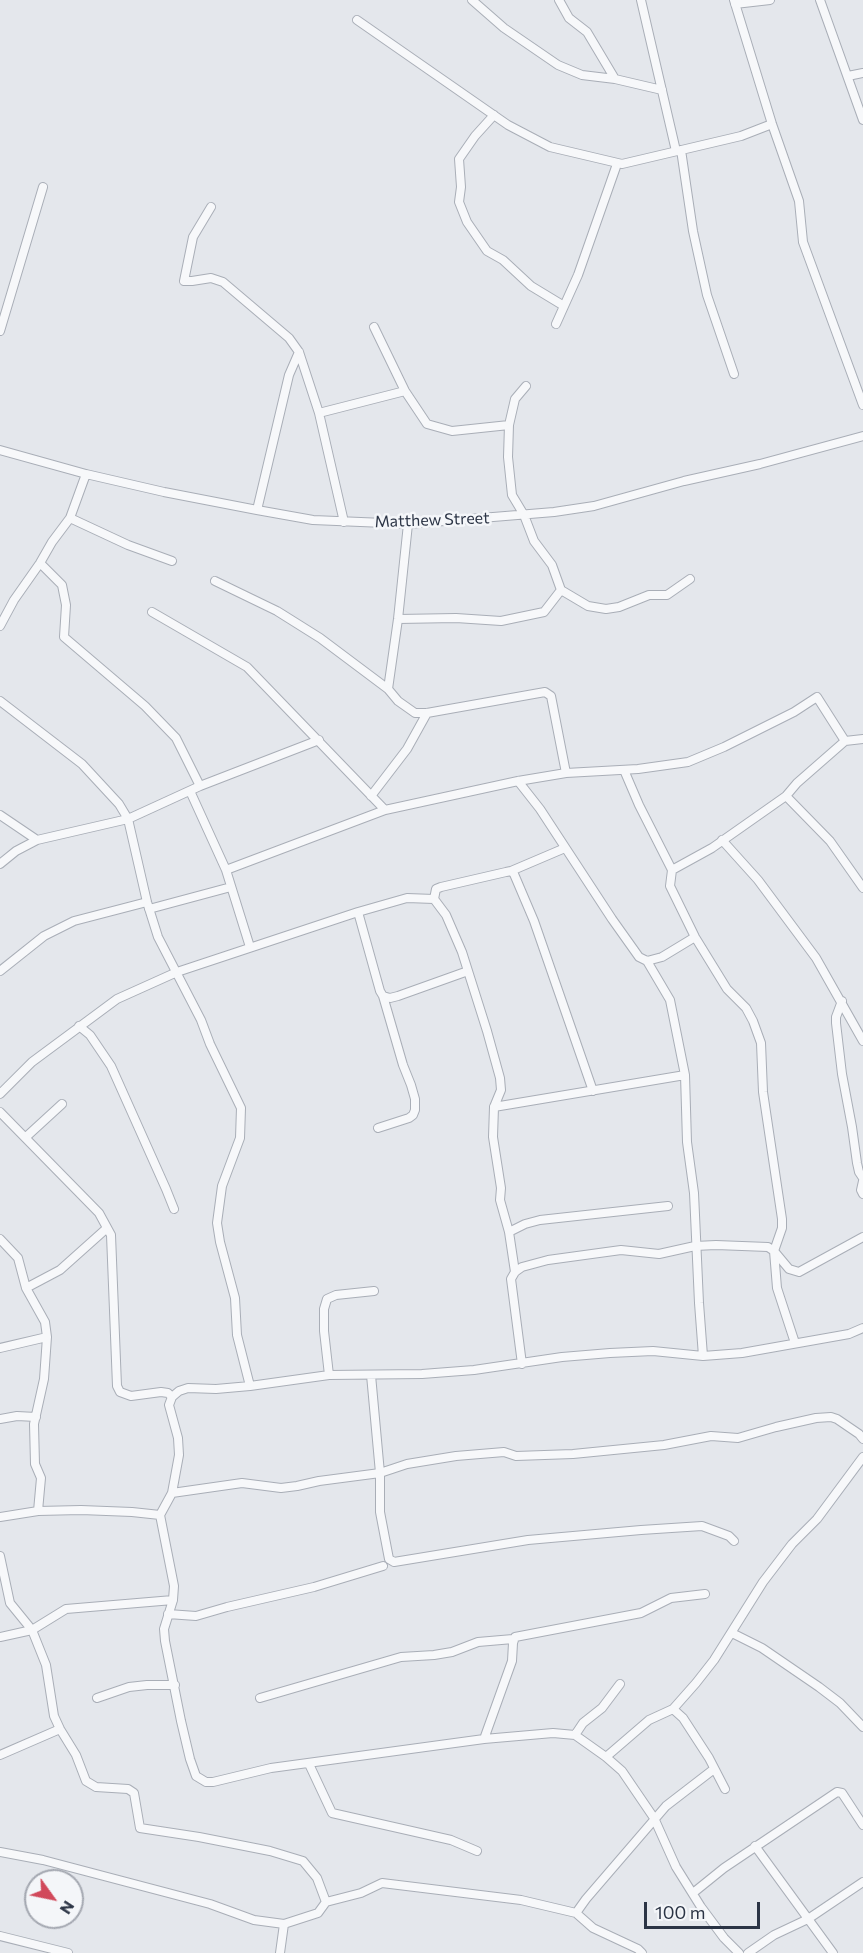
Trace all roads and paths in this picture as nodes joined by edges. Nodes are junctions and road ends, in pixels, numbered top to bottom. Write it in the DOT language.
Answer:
graph roads {
  1 [pos="472,0"];
  2 [pos="559,0"];
  3 [pos="641,0"];
  4 [pos="770,0"];
  5 [pos="820,0"];
  6 [pos="735,2"];
  7 [pos="357,20"];
  8 [pos="863,73"];
  9 [pos="848,76"];
  10 [pos="615,79"];
  11 [pos="662,90"];
  12 [pos="494,115"];
  13 [pos="863,120"];
  14 [pos="772,124"];
  15 [pos="679,150"];
  16 [pos="617,164"];
  17 [pos="43,187"];
  18 [pos="212,207"];
  19 [pos="564,306"];
  20 [pos="556,324"];
  21 [pos="374,327"];
  22 [pos="0,331"];
  23 [pos="299,352"];
  24 [pos="734,374"];
  25 [pos="526,386"];
  26 [pos="405,391"];
  27 [pos="863,405"];
  28 [pos="319,413"];
  29 [pos="508,425"];
  30 [pos="863,436"];
  31 [pos="0,450"];
  32 [pos="86,474"];
  33 [pos="257,510"];
  34 [pos="524,515"];
  35 [pos="70,518"];
  36 [pos="344,522"];
  37 [pos="408,524"];
  38 [pos="172,561"];
  39 [pos="40,563"];
  40 [pos="690,579"];
  41 [pos="215,581"];
  42 [pos="561,590"];
  43 [pos="152,612"];
  44 [pos="398,619"];
  45 [pos="0,626"];
  46 [pos="388,689"];
  47 [pos="0,701"];
  48 [pos="427,713"];
  49 [pos="863,739"];
  50 [pos="319,740"];
  51 [pos="845,741"];
  52 [pos="624,770"];
  53 [pos="566,773"];
  54 [pos="518,781"];
  55 [pos="200,786"];
  56 [pos="190,790"];
  57 [pos="371,796"];
  58 [pos="786,796"];
  59 [pos="385,810"];
  60 [pos="0,816"];
  61 [pos="128,819"];
  62 [pos="37,840"];
  63 [pos="722,840"];
  64 [pos="565,848"];
  65 [pos="0,864"];
  66 [pos="226,870"];
  67 [pos="672,870"];
  68 [pos="511,871"];
  69 [pos="231,887"];
  70 [pos="863,888"];
  71 [pos="434,899"];
  72 [pos="148,905"];
  73 [pos="358,912"];
  74 [pos="695,937"];
  75 [pos="250,947"];
  76 [pos="647,961"];
  77 [pos="2,966"];
  78 [pos="468,971"];
  79 [pos="177,972"];
  80 [pos="383,996"];
  81 [pos="842,1000"];
  82 [pos="79,1026"];
  83 [pos="863,1041"];
  84 [pos="685,1075"];
  85 [pos="593,1092"];
  86 [pos="0,1094"];
  87 [pos="62,1104"];
  88 [pos="494,1107"];
  89 [pos="0,1112"];
  90 [pos="378,1128"];
  91 [pos="26,1137"];
  92 [pos="863,1179"];
  93 [pos="863,1194"];
  94 [pos="668,1206"];
  95 [pos="174,1209"];
  96 [pos="106,1228"];
  97 [pos="509,1232"];
  98 [pos="863,1237"];
  99 [pos="0,1239"];
  100 [pos="696,1246"];
  101 [pos="774,1251"];
  102 [pos="515,1272"];
  103 [pos="26,1288"];
  104 [pos="374,1291"];
  105 [pos="863,1328"];
  106 [pos="47,1337"];
  107 [pos="795,1344"];
  108 [pos="0,1348"];
  109 [pos="703,1356"];
  110 [pos="522,1364"];
  111 [pos="329,1375"];
  112 [pos="371,1375"];
  113 [pos="250,1386"];
  114 [pos="172,1397"];
  115 [pos="36,1417"];
  116 [pos="0,1419"];
  117 [pos="863,1439"];
  118 [pos="863,1457"];
  119 [pos="380,1473"];
  120 [pos="172,1493"];
  121 [pos="38,1511"];
  122 [pos="160,1515"];
  123 [pos="0,1517"];
  124 [pos="734,1541"];
  125 [pos="0,1556"];
  126 [pos="383,1566"];
  127 [pos="705,1594"];
  128 [pos="173,1600"];
  129 [pos="168,1614"];
  130 [pos="32,1630"];
  131 [pos="732,1633"];
  132 [pos="0,1637"];
  133 [pos="513,1639"];
  134 [pos="620,1684"];
  135 [pos="175,1685"];
  136 [pos="97,1698"];
  137 [pos="260,1698"];
  138 [pos="673,1709"];
  139 [pos="863,1727"];
  140 [pos="60,1729"];
  141 [pos="575,1735"];
  142 [pos="484,1739"];
  143 [pos="0,1755"];
  144 [pos="606,1757"];
  145 [pos="309,1764"];
  146 [pos="714,1768"];
  147 [pos="725,1789"];
  148 [pos="654,1818"];
  149 [pos="863,1825"];
  150 [pos="755,1846"];
  151 [pos="477,1851"];
  152 [pos="0,1852"];
  153 [pos="863,1881"];
  154 [pos="693,1893"];
  155 [pos="326,1902"];
  156 [pos="576,1913"];
  157 [pos="808,1919"];
  158 [pos="284,1924"];
  159 [pos="0,1936"];
  160 [pos="44,1950"];
  161 [pos="68,1953"];
  162 [pos="280,1953"];
  163 [pos="642,1953"];
  164 [pos="739,1953"];
  165 [pos="748,1953"];
  166 [pos="833,1953"];
  1 -- 10 [label="street"];
  2 -- 10 [label="street"];
  3 -- 11 [label="street"];
  4 -- 6 [label="street"];
  5 -- 9 [label="street"];
  6 -- 14 [label="street"];
  7 -- 12 [label="street"];
  8 -- 9 [label="street"];
  9 -- 13 [label="street"];
  10 -- 11 [label="street"];
  11 -- 15 [label="street"];
  12 -- 16 [label="street"];
  12 -- 19 [label="street"];
  14 -- 15 [label="street"];
  14 -- 27 [label="street"];
  15 -- 16 [label="street"];
  15 -- 24 [label="street"];
  16 -- 19 [label="street"];
  17 -- 22 [label="street"];
  18 -- 23 [label="street"];
  19 -- 20 [label="street"];
  21 -- 26 [label="street"];
  23 -- 28 [label="street"];
  23 -- 33 [label="street"];
  25 -- 29 [label="street"];
  26 -- 28 [label="street"];
  26 -- 29 [label="street"];
  28 -- 36 [label="street"];
  29 -- 34 [label="street"];
  30 -- 34 [label="street, Matthew Street"];
  31 -- 32 [label="street, Matthew Street"];
  32 -- 33 [label="street, Matthew Street"];
  32 -- 35 [label="street"];
  33 -- 36 [label="street, Matthew Street"];
  34 -- 37 [label="street, Matthew Street"];
  34 -- 42 [label="street"];
  35 -- 38 [label="street"];
  35 -- 39 [label="street"];
  36 -- 37 [label="street, Matthew Street"];
  37 -- 44 [label="street"];
  39 -- 45 [label="street"];
  39 -- 55 [label="street"];
  40 -- 42 [label="street"];
  41 -- 46 [label="street"];
  42 -- 44 [label="street"];
  43 -- 50 [label="street"];
  44 -- 46 [label="street"];
  46 -- 48 [label="street"];
  47 -- 61 [label="street"];
  48 -- 53 [label="street"];
  48 -- 57 [label="street"];
  49 -- 51 [label="street"];
  50 -- 55 [label="street"];
  50 -- 57 [label="street"];
  51 -- 52 [label="street"];
  51 -- 58 [label="street"];
  52 -- 53 [label="street"];
  52 -- 67 [label="street"];
  53 -- 54 [label="street"];
  54 -- 59 [label="street"];
  54 -- 64 [label="street"];
  55 -- 56 [label="street"];
  56 -- 61 [label="street"];
  56 -- 66 [label="street"];
  57 -- 59 [label="street"];
  58 -- 63 [label="street"];
  58 -- 70 [label="street"];
  59 -- 66 [label="street"];
  60 -- 62 [label="street"];
  61 -- 62 [label="street"];
  61 -- 72 [label="street"];
  62 -- 65 [label="street"];
  63 -- 67 [label="street"];
  63 -- 81 [label="street"];
  64 -- 68 [label="street"];
  64 -- 76 [label="street"];
  66 -- 69 [label="street"];
  67 -- 74 [label="street"];
  68 -- 71 [label="street"];
  68 -- 85 [label="street"];
  69 -- 72 [label="street"];
  69 -- 75 [label="street"];
  71 -- 73 [label="street"];
  71 -- 78 [label="street"];
  72 -- 77 [label="street"];
  72 -- 79 [label="street"];
  73 -- 75 [label="street"];
  73 -- 80 [label="street"];
  74 -- 76 [label="street"];
  74 -- 101 [label="street"];
  75 -- 79 [label="street"];
  76 -- 84 [label="street"];
  78 -- 80 [label="street"];
  78 -- 88 [label="street"];
  79 -- 82 [label="street"];
  79 -- 113 [label="street"];
  80 -- 90 [label="street"];
  81 -- 83 [label="street"];
  81 -- 92 [label="street"];
  82 -- 86 [label="street"];
  82 -- 95 [label="street"];
  84 -- 85 [label="street"];
  84 -- 100 [label="street"];
  85 -- 88 [label="street"];
  87 -- 91 [label="street"];
  88 -- 97 [label="street"];
  89 -- 91 [label="street"];
  91 -- 96 [label="street"];
  92 -- 93 [label="street"];
  94 -- 97 [label="street"];
  96 -- 103 [label="street"];
  96 -- 114 [label="street"];
  97 -- 102 [label="street"];
  98 -- 101 [label="street"];
  99 -- 103 [label="street"];
  100 -- 101 [label="street"];
  100 -- 102 [label="street"];
  100 -- 109 [label="street"];
  101 -- 107 [label="street"];
  102 -- 110 [label="street"];
  103 -- 106 [label="street"];
  104 -- 111 [label="street"];
  105 -- 107 [label="street"];
  106 -- 108 [label="street"];
  106 -- 115 [label="street"];
  107 -- 109 [label="street"];
  109 -- 110 [label="street"];
  110 -- 112 [label="street"];
  111 -- 112 [label="street"];
  111 -- 113 [label="street"];
  112 -- 119 [label="street"];
  113 -- 114 [label="street"];
  114 -- 120 [label="street"];
  115 -- 116 [label="street"];
  115 -- 121 [label="street"];
  117 -- 119 [label="street"];
  118 -- 131 [label="street"];
  119 -- 120 [label="street"];
  119 -- 124 [label="street"];
  120 -- 122 [label="street"];
  121 -- 122 [label="street"];
  121 -- 123 [label="street"];
  122 -- 128 [label="street"];
  125 -- 130 [label="street"];
  126 -- 129 [label="street"];
  127 -- 133 [label="street"];
  128 -- 129 [label="street"];
  128 -- 130 [label="street"];
  129 -- 135 [label="street"];
  130 -- 132 [label="street"];
  130 -- 140 [label="street"];
  131 -- 138 [label="street"];
  131 -- 139 [label="street"];
  133 -- 137 [label="street"];
  133 -- 142 [label="street"];
  134 -- 141 [label="street"];
  135 -- 136 [label="street"];
  135 -- 145 [label="street"];
  138 -- 144 [label="street"];
  138 -- 146 [label="street"];
  140 -- 143 [label="street"];
  140 -- 155 [label="street"];
  141 -- 142 [label="street"];
  141 -- 144 [label="street"];
  142 -- 145 [label="street"];
  144 -- 148 [label="street"];
  145 -- 151 [label="street"];
  146 -- 147 [label="street"];
  146 -- 148 [label="street"];
  148 -- 154 [label="street"];
  148 -- 156 [label="street"];
  149 -- 150 [label="street"];
  150 -- 154 [label="street"];
  150 -- 157 [label="street"];
  152 -- 158 [label="street"];
  153 -- 157 [label="street"];
  154 -- 164 [label="street"];
  155 -- 156 [label="street"];
  155 -- 158 [label="street"];
  156 -- 163 [label="street"];
  157 -- 165 [label="street"];
  157 -- 166 [label="street"];
  158 -- 162 [label="street"];
  159 -- 160 [label="street"];
  160 -- 161 [label="street"];
}
